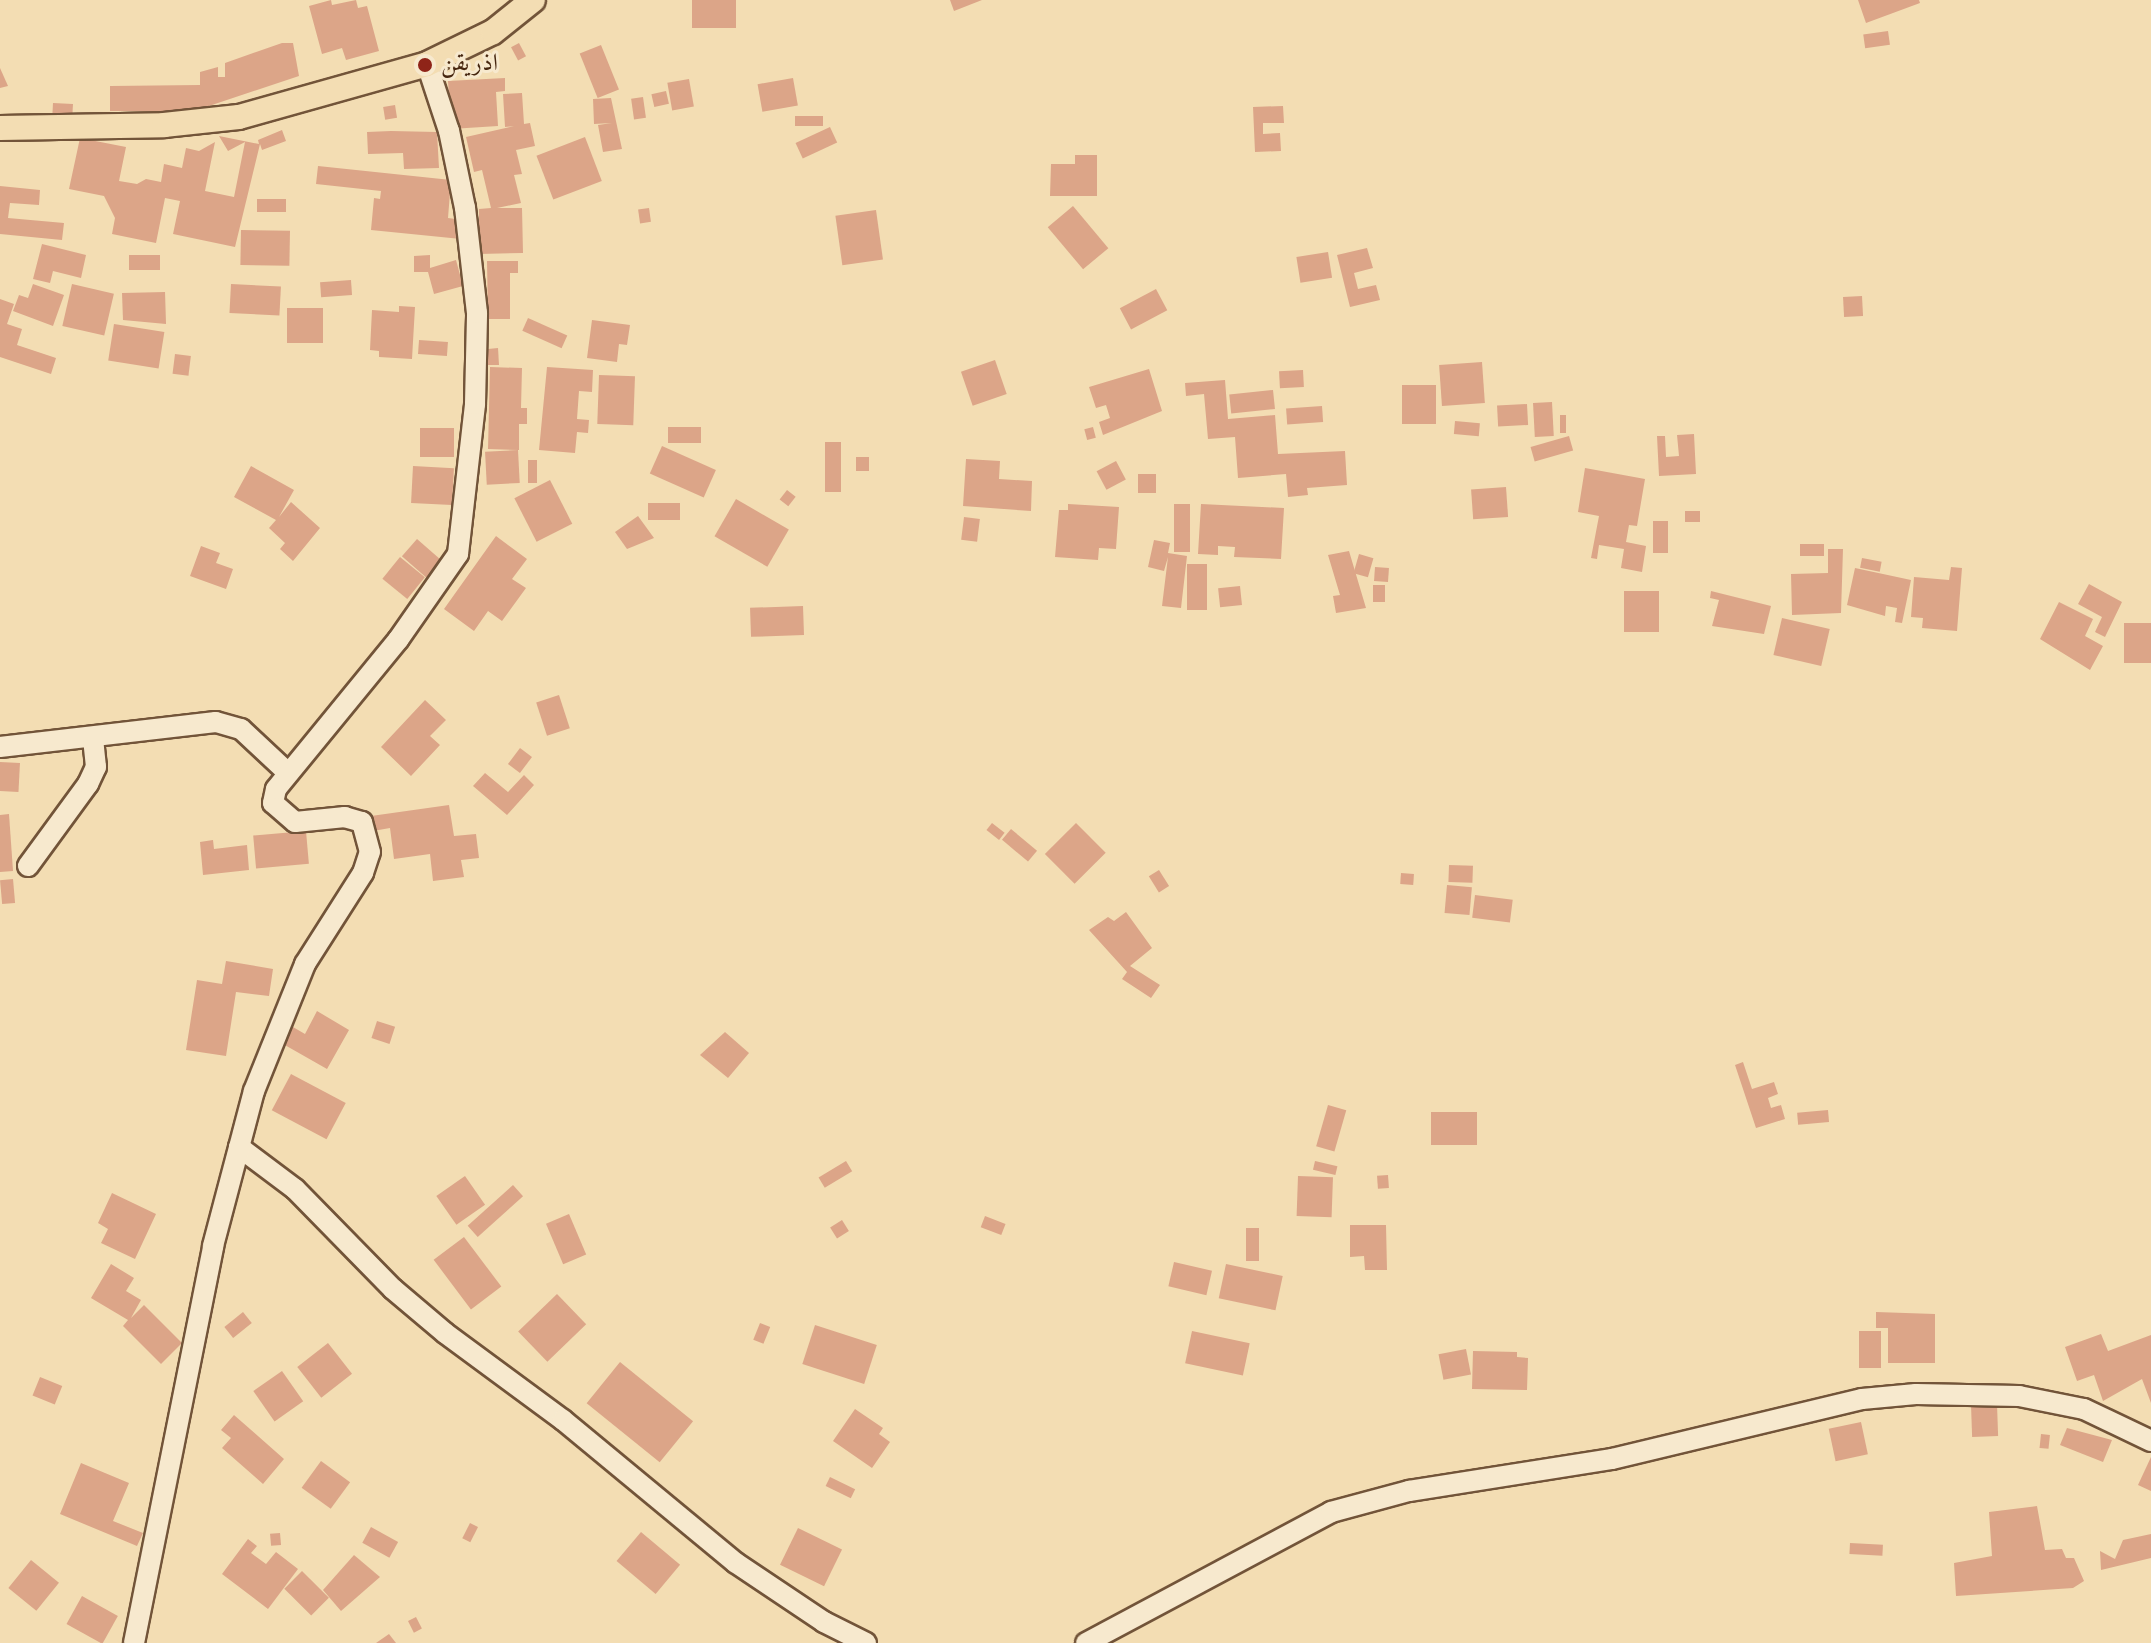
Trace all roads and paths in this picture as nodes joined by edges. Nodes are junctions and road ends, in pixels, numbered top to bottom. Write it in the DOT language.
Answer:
graph roads {
  1 [pos="533,0"];
  2 [pos="427,64"];
  3 [pos="0,128"];
  4 [pos="93,738"];
  5 [pos="0,747"];
  6 [pos="287,772"];
  7 [pos="28,866"];
  8 [pos="239,1147"];
  9 [pos="2151,1441"];
  10 [pos="134,1643"];
  11 [pos="866,1643"];
  12 [pos="1086,1643"];
  1 -- 2 [label="main road"];
  2 -- 3 [label="main road"];
  2 -- 6 [label="street"];
  4 -- 5 [label="street"];
  4 -- 6 [label="street"];
  4 -- 7 [label="street"];
  6 -- 8 [label="street"];
  8 -- 10 [label="street"];
  8 -- 11 [label="street"];
  9 -- 12 [label="street"];
}
